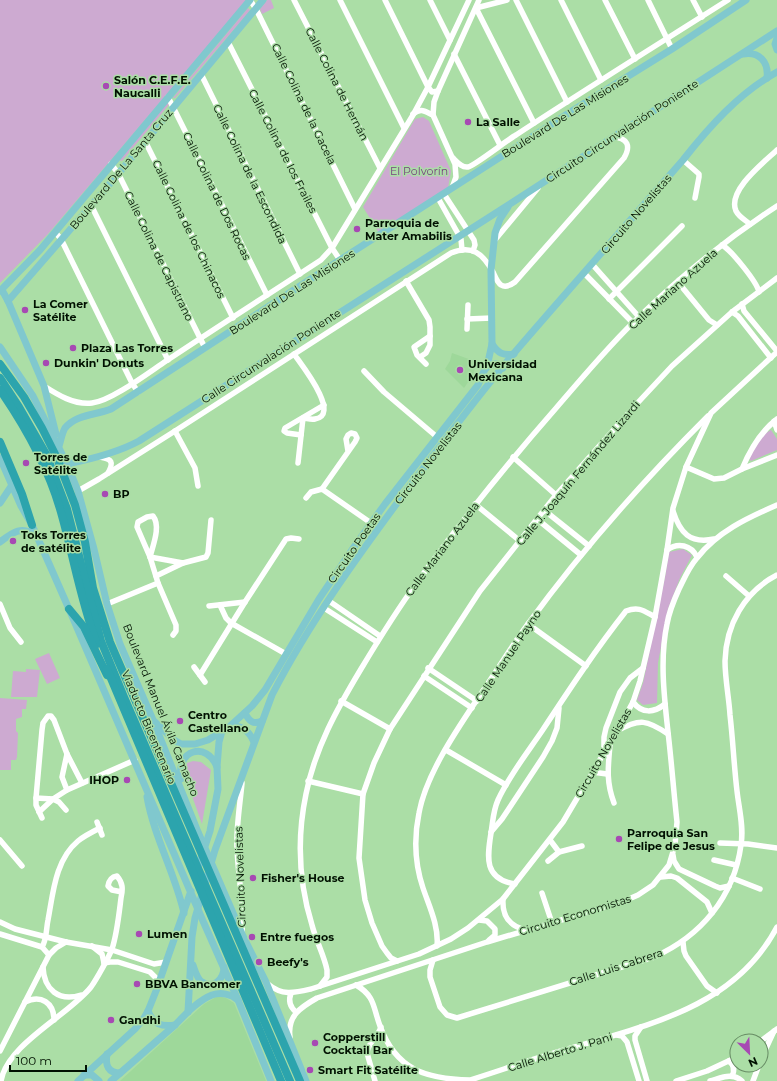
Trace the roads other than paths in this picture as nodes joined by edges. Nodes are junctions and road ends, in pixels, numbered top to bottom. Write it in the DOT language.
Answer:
graph roads {
  1 [pos="250,0"];
  2 [pos="263,0"];
  3 [pos="294,0"];
  4 [pos="340,0"];
  5 [pos="385,0"];
  6 [pos="430,0"];
  7 [pos="469,0"];
  8 [pos="479,0"];
  9 [pos="506,0"];
  10 [pos="516,0"];
  11 [pos="561,0"];
  12 [pos="605,0"];
  13 [pos="648,0"];
  14 [pos="693,0"];
  15 [pos="728,0"];
  16 [pos="746,0"];
  17 [pos="476,8"];
  18 [pos="256,9"];
  19 [pos="702,17"];
  20 [pos="777,31"];
  21 [pos="777,38"];
  22 [pos="667,39"];
  23 [pos="450,40"];
  24 [pos="228,42"];
  25 [pos="672,49"];
  26 [pos="777,50"];
  27 [pos="454,54"];
  28 [pos="740,55"];
  29 [pos="635,59"];
  30 [pos="777,72"];
  31 [pos="201,74"];
  32 [pos="767,78"];
  33 [pos="601,80"];
  34 [pos="428,87"];
  35 [pos="438,90"];
  36 [pos="168,97"];
  37 [pos="567,102"];
  38 [pos="173,107"];
  39 [pos="413,115"];
  40 [pos="433,115"];
  41 [pos="534,123"];
  42 [pos="404,128"];
  43 [pos="613,137"];
  44 [pos="145,141"];
  45 [pos="500,145"];
  46 [pos="777,150"];
  47 [pos="453,158"];
  48 [pos="683,160"];
  49 [pos="111,164"];
  50 [pos="380,168"];
  51 [pos="118,173"];
  52 [pos="542,183"];
  53 [pos="452,189"];
  54 [pos="441,196"];
  55 [pos="695,198"];
  56 [pos="512,202"];
  57 [pos="91,205"];
  58 [pos="777,206"];
  59 [pos="356,209"];
  60 [pos="750,224"];
  61 [pos="682,226"];
  62 [pos="467,231"];
  63 [pos="55,232"];
  64 [pos="459,236"];
  65 [pos="61,239"];
  66 [pos="494,240"];
  67 [pos="722,245"];
  68 [pos="332,248"];
  69 [pos="462,250"];
  70 [pos="473,251"];
  71 [pos="340,260"];
  72 [pos="592,264"];
  73 [pos="491,270"];
  74 [pos="584,273"];
  75 [pos="300,274"];
  76 [pos="777,278"];
  77 [pos="679,280"];
  78 [pos="406,281"];
  79 [pos="1,290"];
  80 [pos="616,291"];
  81 [pos="759,292"];
  82 [pos="267,295"];
  83 [pos="609,299"];
  84 [pos="8,301"];
  85 [pos="742,304"];
  86 [pos="468,305"];
  87 [pos="732,312"];
  88 [pos="639,317"];
  89 [pos="233,318"];
  90 [pos="492,318"];
  91 [pos="467,319"];
  92 [pos="633,323"];
  93 [pos="717,325"];
  94 [pos="467,329"];
  95 [pos="430,336"];
  96 [pos="200,339"];
  97 [pos="492,344"];
  98 [pos="0,347"];
  99 [pos="205,348"];
  100 [pos="777,352"];
  101 [pos="294,354"];
  102 [pos="514,354"];
  103 [pos="270,356"];
  104 [pos="420,357"];
  105 [pos="770,358"];
  106 [pos="168,360"];
  107 [pos="777,360"];
  108 [pos="0,364"];
  109 [pos="426,364"];
  110 [pos="276,366"];
  111 [pos="503,368"];
  112 [pos="485,369"];
  113 [pos="364,371"];
  114 [pos="0,378"];
  115 [pos="132,383"];
  116 [pos="44,386"];
  117 [pos="0,390"];
  118 [pos="138,392"];
  119 [pos="91,403"];
  120 [pos="324,405"];
  121 [pos="711,413"];
  122 [pos="94,414"];
  123 [pos="303,418"];
  124 [pos="775,420"];
  125 [pos="175,430"];
  126 [pos="777,430"];
  127 [pos="301,435"];
  128 [pos="437,437"];
  129 [pos="0,442"];
  130 [pos="59,446"];
  131 [pos="348,451"];
  132 [pos="777,455"];
  133 [pos="99,457"];
  134 [pos="514,457"];
  135 [pos="0,458"];
  136 [pos="298,463"];
  137 [pos="67,464"];
  138 [pos="686,467"];
  139 [pos="742,469"];
  140 [pos="3,472"];
  141 [pos="108,474"];
  142 [pos="12,485"];
  143 [pos="198,486"];
  144 [pos="319,490"];
  145 [pos="78,491"];
  146 [pos="556,495"];
  147 [pos="306,498"];
  148 [pos="0,503"];
  149 [pos="476,504"];
  150 [pos="777,506"];
  151 [pos="673,508"];
  152 [pos="544,510"];
  153 [pos="536,519"];
  154 [pos="211,520"];
  155 [pos="371,524"];
  156 [pos="32,525"];
  157 [pos="37,536"];
  158 [pos="299,539"];
  159 [pos="716,539"];
  160 [pos="520,541"];
  161 [pos="0,542"];
  162 [pos="589,546"];
  163 [pos="667,550"];
  164 [pos="581,555"];
  165 [pos="150,557"];
  166 [pos="697,557"];
  167 [pos="183,563"];
  168 [pos="777,575"];
  169 [pos="156,576"];
  170 [pos="726,576"];
  171 [pos="158,583"];
  172 [pos="749,596"];
  173 [pos="329,601"];
  174 [pos="245,602"];
  175 [pos="107,604"];
  176 [pos="220,605"];
  177 [pos="209,606"];
  178 [pos="1,608"];
  179 [pos="324,608"];
  180 [pos="69,609"];
  181 [pos="655,617"];
  182 [pos="0,620"];
  183 [pos="7,621"];
  184 [pos="231,623"];
  185 [pos="528,624"];
  186 [pos="173,635"];
  187 [pos="380,636"];
  188 [pos="21,642"];
  189 [pos="377,642"];
  190 [pos="286,654"];
  191 [pos="586,666"];
  192 [pos="194,667"];
  193 [pos="428,668"];
  194 [pos="644,668"];
  195 [pos="200,675"];
  196 [pos="424,676"];
  197 [pos="205,682"];
  198 [pos="116,692"];
  199 [pos="341,701"];
  200 [pos="477,701"];
  201 [pos="633,702"];
  202 [pos="665,704"];
  203 [pos="559,706"];
  204 [pos="472,708"];
  205 [pos="245,713"];
  206 [pos="153,720"];
  207 [pos="262,721"];
  208 [pos="226,729"];
  209 [pos="390,729"];
  210 [pos="617,731"];
  211 [pos="668,734"];
  212 [pos="254,742"];
  213 [pos="610,744"];
  214 [pos="446,750"];
  215 [pos="604,753"];
  216 [pos="67,754"];
  217 [pos="134,760"];
  218 [pos="217,767"];
  219 [pos="592,772"];
  220 [pos="607,774"];
  221 [pos="242,779"];
  222 [pos="308,781"];
  223 [pos="82,783"];
  224 [pos="144,783"];
  225 [pos="506,785"];
  226 [pos="182,789"];
  227 [pos="66,790"];
  228 [pos="363,794"];
  229 [pos="36,798"];
  230 [pos="53,799"];
  231 [pos="614,803"];
  232 [pos="66,810"];
  233 [pos="39,812"];
  234 [pos="42,818"];
  235 [pos="97,822"];
  236 [pos="100,828"];
  237 [pos="491,832"];
  238 [pos="102,835"];
  239 [pos="0,840"];
  240 [pos="550,840"];
  241 [pos="720,843"];
  242 [pos="741,844"];
  243 [pos="582,846"];
  244 [pos="777,848"];
  245 [pos="559,852"];
  246 [pos="673,855"];
  247 [pos="714,860"];
  248 [pos="548,861"];
  249 [pos="22,866"];
  250 [pos="736,866"];
  251 [pos="661,877"];
  252 [pos="732,878"];
  253 [pos="216,881"];
  254 [pos="515,884"];
  255 [pos="729,886"];
  256 [pos="760,889"];
  257 [pos="122,892"];
  258 [pos="542,893"];
  259 [pos="503,899"];
  260 [pos="184,913"];
  261 [pos="712,913"];
  262 [pos="479,920"];
  263 [pos="0,922"];
  264 [pos="552,923"];
  265 [pos="777,927"];
  266 [pos="526,930"];
  267 [pos="0,934"];
  268 [pos="242,934"];
  269 [pos="45,937"];
  270 [pos="66,942"];
  271 [pos="487,942"];
  272 [pos="683,942"];
  273 [pos="92,946"];
  274 [pos="437,946"];
  275 [pos="42,948"];
  276 [pos="112,950"];
  277 [pos="49,955"];
  278 [pos="433,960"];
  279 [pos="192,961"];
  280 [pos="397,961"];
  281 [pos="166,962"];
  282 [pos="104,963"];
  283 [pos="224,965"];
  284 [pos="43,967"];
  285 [pos="266,982"];
  286 [pos="158,984"];
  287 [pos="356,985"];
  288 [pos="320,986"];
  289 [pos="291,993"];
  290 [pos="717,993"];
  291 [pos="84,994"];
  292 [pos="238,1000"];
  293 [pos="25,1002"];
  294 [pos="148,1011"];
  295 [pos="188,1012"];
  296 [pos="296,1012"];
  297 [pos="54,1020"];
  298 [pos="175,1025"];
  299 [pos="381,1027"];
  300 [pos="642,1027"];
  301 [pos="776,1030"];
  302 [pos="616,1035"];
  303 [pos="769,1044"];
  304 [pos="291,1045"];
  305 [pos="0,1051"];
  306 [pos="107,1054"];
  307 [pos="729,1061"];
  308 [pos="120,1073"];
  309 [pos="733,1073"];
  310 [pos="84,1075"];
  311 [pos="732,1076"];
  312 [pos="1,1081"];
  313 [pos="78,1081"];
  314 [pos="99,1081"];
  315 [pos="111,1081"];
  316 [pos="271,1081"];
  317 [pos="281,1081"];
  318 [pos="290,1081"];
  319 [pos="300,1081"];
  320 [pos="306,1081"];
  321 [pos="375,1081"];
  322 [pos="469,1081"];
  323 [pos="639,1081"];
  324 [pos="647,1081"];
  325 [pos="676,1081"];
  326 [pos="710,1081"];
  327 [pos="742,1081"];
  1 -- 18 [label="street, Calle Colina de la Gacela"];
  1 -- 36 [label="main road, Boulevard De La Santa Cruz"];
  2 -- 18 [label="main road, Boulevard De La Santa Cruz"];
  3 -- 50 [label="street, Calle Colina de Hernán"];
  4 -- 42 [label="street"];
  5 -- 34 [label="street"];
  6 -- 23 [label="street"];
  7 -- 23 [label="street, Boulevard De Las Misiones"];
  8 -- 17 [label="street"];
  9 -- 17 [label="street"];
  10 -- 37 [label="street"];
  11 -- 33 [label="street"];
  12 -- 29 [label="street"];
  13 -- 22 [label="street"];
  14 -- 19 [label="street"];
  15 -- 19 [label="street, Boulevard De Las Misiones"];
  16 -- 25 [label="main road, Boulevard De Las Misiones"];
  17 -- 27 [label="street"];
  17 -- 41 [label="street"];
  18 -- 24 [label="main road, Boulevard De La Santa Cruz"];
  18 -- 59 [label="street, Calle Colina de la Gacela"];
  19 -- 22 [label="street, Boulevard De Las Misiones"];
  20 -- 28 [label="main road, Circuito Circunvalación Poniente"];
  21 -- 26 [label="main road"];
  22 -- 25 [label="street"];
  22 -- 29 [label="street, Boulevard De Las Misiones"];
  23 -- 34 [label="street, Boulevard De Las Misiones"];
  24 -- 31 [label="main road, Boulevard De La Santa Cruz"];
  24 -- 68 [label="street, Calle Colina de los Frailes"];
  25 -- 53 [label="main road, Boulevard De Las Misiones"];
  27 -- 35 [label="street"];
  27 -- 45 [label="street"];
  28 -- 32 [label="main road"];
  28 -- 43 [label="main road, Circuito Circunvalación Poniente"];
  29 -- 33 [label="street, Boulevard De Las Misiones"];
  30 -- 32 [label="main road, Circuito Novelistas"];
  31 -- 38 [label="main road, Boulevard De La Santa Cruz"];
  31 -- 75 [label="street, Calle Colina de la Escondida"];
  32 -- 48 [label="main road, Circuito Novelistas"];
  33 -- 37 [label="street, Boulevard De Las Misiones"];
  34 -- 35 [label="street"];
  34 -- 39 [label="street, Boulevard De Las Misiones"];
  35 -- 40 [label="street"];
  36 -- 38 [label="street, Calle Colina de Dos Rocas"];
  36 -- 49 [label="main road, Boulevard De La Santa Cruz"];
  37 -- 41 [label="street, Boulevard De Las Misiones"];
  38 -- 44 [label="main road, Boulevard De La Santa Cruz"];
  38 -- 82 [label="street, Calle Colina de Dos Rocas"];
  39 -- 40 [label="street"];
  39 -- 42 [label="street, Boulevard De Las Misiones"];
  40 -- 47 [label="street"];
  41 -- 45 [label="street, Boulevard De Las Misiones"];
  42 -- 50 [label="street, Boulevard De Las Misiones"];
  43 -- 52 [label="main road, Circuito Circunvalación Poniente"];
  43 -- 73 [label="street"];
  44 -- 51 [label="main road, Boulevard De La Santa Cruz"];
  44 -- 89 [label="street, Calle Colina de los Chinacos"];
  45 -- 47 [label="street, Boulevard De Las Misiones"];
  46 -- 60 [label="street"];
  47 -- 53 [label="street"];
  48 -- 55 [label="street"];
  48 -- 72 [label="main road, Circuito Novelistas"];
  49 -- 51 [label="street, Calle Colina de Capistrano"];
  49 -- 63 [label="main road, Boulevard De La Santa Cruz"];
  50 -- 59 [label="street, Boulevard De Las Misiones"];
  51 -- 57 [label="main road, Boulevard De La Santa Cruz"];
  51 -- 96 [label="street, Calle Colina de Capistrano"];
  52 -- 56 [label="main road, Circuito Circunvalación Poniente"];
  52 -- 66 [label="street"];
  53 -- 54 [label="main road, Boulevard De Las Misiones"];
  54 -- 62 [label="street"];
  54 -- 64 [label="street"];
  54 -- 71 [label="main road, Boulevard De Las Misiones"];
  56 -- 62 [label="main road, Circuito Circunvalación Poniente"];
  56 -- 66 [label="main road, Circuito Poetas"];
  57 -- 65 [label="main road, Boulevard De La Santa Cruz"];
  57 -- 106 [label="street"];
  58 -- 60 [label="street, Calle Mariano Azuela"];
  59 -- 68 [label="street, Boulevard De Las Misiones"];
  60 -- 67 [label="street, Calle Mariano Azuela"];
  61 -- 80 [label="street"];
  62 -- 64 [label="main road, Calle Circunvalación Poniente"];
  62 -- 70 [label="street"];
  63 -- 65 [label="street"];
  63 -- 79 [label="main road, Boulevard De La Santa Cruz"];
  64 -- 69 [label="street"];
  64 -- 103 [label="main road, Calle Circunvalación Poniente"];
  65 -- 84 [label="main road, Boulevard De La Santa Cruz"];
  65 -- 115 [label="street"];
  66 -- 73 [label="main road, Circuito Poetas"];
  67 -- 77 [label="street, Calle Mariano Azuela"];
  67 -- 81 [label="street"];
  68 -- 71 [label="street, Calle Colina de los Frailes"];
  68 -- 75 [label="street, Boulevard De Las Misiones"];
  69 -- 70 [label="street"];
  69 -- 78 [label="street"];
  70 -- 73 [label="street"];
  71 -- 99 [label="main road, Boulevard De Las Misiones"];
  72 -- 74 [label="main road, Circuito Novelistas"];
  72 -- 80 [label="street"];
  73 -- 90 [label="main road, Circuito Poetas"];
  74 -- 83 [label="street"];
  74 -- 102 [label="main road, Circuito Novelistas"];
  75 -- 82 [label="street, Boulevard De Las Misiones"];
  76 -- 81 [label="street, Calle J. Joaquín Fernández Lizardi"];
  77 -- 88 [label="street, Calle Mariano Azuela"];
  77 -- 93 [label="street"];
  78 -- 95 [label="street"];
  78 -- 101 [label="street"];
  79 -- 84 [label="main road"];
  80 -- 83 [label="street"];
  80 -- 88 [label="street"];
  81 -- 85 [label="street, Calle J. Joaquín Fernández Lizardi"];
  82 -- 89 [label="street, Boulevard De Las Misiones"];
  83 -- 92 [label="street"];
  84 -- 116 [label="main road"];
  85 -- 87 [label="street, Calle J. Joaquín Fernández Lizardi"];
  85 -- 100 [label="street"];
  86 -- 91 [label="street"];
  87 -- 93 [label="street, Calle J. Joaquín Fernández Lizardi"];
  87 -- 105 [label="street"];
  88 -- 92 [label="street, Calle Mariano Azuela"];
  89 -- 96 [label="street, Boulevard De Las Misiones"];
  90 -- 91 [label="street"];
  90 -- 97 [label="main road, Circuito Poetas"];
  91 -- 94 [label="street"];
  92 -- 134 [label="street, Calle Mariano Azuela"];
  93 -- 146 [label="street, Calle J. Joaquín Fernández Lizardi"];
  95 -- 104 [label="street"];
  95 -- 104 [label="street"];
  96 -- 99 [label="street, Calle Colina de Capistrano"];
  96 -- 106 [label="street, Boulevard De Las Misiones"];
  97 -- 102 [label="main road"];
  97 -- 112 [label="main road, Circuito Poetas"];
  98 -- 130 [label="main road, Boulevard Manuel Ávila Camacho"];
  99 -- 118 [label="main road, Boulevard De Las Misiones"];
  100 -- 105 [label="street, Circuito Novelistas"];
  101 -- 110 [label="street"];
  101 -- 120 [label="street"];
  102 -- 111 [label="main road, Circuito Novelistas"];
  103 -- 110 [label="street"];
  103 -- 133 [label="main road, Calle Circunvalación Poniente"];
  104 -- 109 [label="street"];
  105 -- 107 [label="street"];
  105 -- 121 [label="street, Circuito Novelistas"];
  106 -- 115 [label="street, Boulevard De Las Misiones"];
  108 -- 253 [label="highway, Boulevard Manuel Ávila Camacho"];
  110 -- 125 [label="street"];
  111 -- 112 [label="main road"];
  111 -- 173 [label="main road, Circuito Novelistas"];
  112 -- 128 [label="main road, Circuito Poetas"];
  113 -- 128 [label="street"];
  114 -- 318 [label="highway, Viaducto Bicentenario"];
  115 -- 118 [label="street"];
  115 -- 119 [label="street, Boulevard De Las Misiones"];
  116 -- 119 [label="street, Boulevard De Las Misiones"];
  116 -- 130 [label="main road"];
  117 -- 198 [label="highway"];
  118 -- 122 [label="main road, Boulevard De Las Misiones"];
  119 -- 122 [label="street"];
  120 -- 123 [label="street"];
  120 -- 123 [label="street"];
  121 -- 138 [label="street, Circuito Novelistas"];
  121 -- 162 [label="street, Calle Manuel Payno"];
  122 -- 130 [label="main road, Boulevard De Las Misiones"];
  123 -- 127 [label="street"];
  123 -- 127 [label="street"];
  124 -- 126 [label="street"];
  124 -- 139 [label="street"];
  125 -- 141 [label="street"];
  125 -- 143 [label="street"];
  127 -- 136 [label="street"];
  128 -- 155 [label="main road, Circuito Poetas"];
  129 -- 156 [label="highway"];
  130 -- 137 [label="main road, Boulevard Manuel Ávila Camacho"];
  131 -- 131 [label="street"];
  131 -- 144 [label="street"];
  132 -- 139 [label="street"];
  133 -- 137 [label="main road, Calle Circunvalación Poniente"];
  133 -- 141 [label="street"];
  134 -- 146 [label="street"];
  134 -- 149 [label="street, Calle Mariano Azuela"];
  135 -- 140 [label="main road"];
  137 -- 145 [label="main road, Boulevard Manuel Ávila Camacho"];
  138 -- 139 [label="street"];
  138 -- 151 [label="street, Circuito Novelistas"];
  140 -- 142 [label="main road"];
  141 -- 145 [label="street"];
  142 -- 148 [label="main road"];
  142 -- 156 [label="main road"];
  144 -- 147 [label="street"];
  144 -- 155 [label="street"];
  145 -- 175 [label="main road, Boulevard Manuel Ávila Camacho"];
  146 -- 152 [label="street, Calle J. Joaquín Fernández Lizardi"];
  149 -- 160 [label="street"];
  149 -- 187 [label="street, Calle Mariano Azuela"];
  150 -- 159 [label="street, Circuito Economistas"];
  151 -- 159 [label="street"];
  151 -- 163 [label="street, Circuito Novelistas"];
  152 -- 153 [label="street, Calle J. Joaquín Fernández Lizardi"];
  152 -- 162 [label="street"];
  153 -- 160 [label="street, Calle J. Joaquín Fernández Lizardi"];
  153 -- 164 [label="street"];
  154 -- 167 [label="street"];
  155 -- 190 [label="main road, Circuito Poetas"];
  156 -- 157 [label="main road"];
  157 -- 161 [label="main road"];
  157 -- 180 [label="main road"];
  158 -- 174 [label="street"];
  159 -- 166 [label="street, Circuito Economistas"];
  160 -- 193 [label="street, Calle J. Joaquín Fernández Lizardi"];
  162 -- 164 [label="street, Calle Manuel Payno"];
  163 -- 166 [label="street"];
  163 -- 181 [label="street, Circuito Novelistas"];
  164 -- 185 [label="street, Calle Manuel Payno"];
  165 -- 165 [label="street"];
  165 -- 167 [label="street"];
  165 -- 169 [label="street"];
  166 -- 202 [label="street, Circuito Economistas"];
  167 -- 169 [label="street"];
  168 -- 172 [label="street, Calle Luis Cabrera"];
  169 -- 171 [label="street"];
  170 -- 172 [label="street"];
  171 -- 175 [label="street"];
  171 -- 186 [label="street"];
  172 -- 242 [label="street, Calle Luis Cabrera"];
  173 -- 179 [label="main road, Circuito Novelistas"];
  173 -- 187 [label="street"];
  174 -- 176 [label="street"];
  174 -- 184 [label="street"];
  175 -- 206 [label="main road, Boulevard Manuel Ávila Camacho"];
  176 -- 177 [label="street"];
  176 -- 184 [label="street"];
  178 -- 183 [label="street"];
  179 -- 189 [label="street"];
  179 -- 207 [label="main road, Circuito Novelistas"];
  180 -- 198 [label="highway"];
  180 -- 217 [label="main road"];
  181 -- 191 [label="street"];
  181 -- 194 [label="street, Circuito Novelistas"];
  182 -- 183 [label="street"];
  183 -- 188 [label="street"];
  184 -- 190 [label="street"];
  184 -- 195 [label="street"];
  185 -- 191 [label="street"];
  185 -- 200 [label="street, Calle Manuel Payno"];
  187 -- 189 [label="street, Calle Mariano Azuela"];
  189 -- 199 [label="street, Calle Mariano Azuela"];
  190 -- 205 [label="main road, Circuito Poetas"];
  191 -- 203 [label="street"];
  192 -- 195 [label="street"];
  193 -- 196 [label="street, Calle J. Joaquín Fernández Lizardi"];
  193 -- 200 [label="street"];
  194 -- 201 [label="street, Circuito Novelistas"];
  194 -- 215 [label="street"];
  195 -- 197 [label="street"];
  196 -- 204 [label="street"];
  196 -- 209 [label="street, Calle J. Joaquín Fernández Lizardi"];
  198 -- 317 [label="highway"];
  199 -- 209 [label="street"];
  199 -- 222 [label="street, Calle Mariano Azuela"];
  200 -- 204 [label="street, Calle Manuel Payno"];
  201 -- 202 [label="street"];
  201 -- 210 [label="street, Circuito Novelistas"];
  202 -- 211 [label="street, Circuito Economistas"];
  203 -- 225 [label="street"];
  203 -- 237 [label="street"];
  204 -- 214 [label="street, Calle Manuel Payno"];
  205 -- 207 [label="main road"];
  205 -- 208 [label="main road, Circuito Poetas"];
  206 -- 208 [label="main road, Circuito Poetas"];
  206 -- 226 [label="main road, Boulevard Manuel Ávila Camacho"];
  207 -- 212 [label="main road, Circuito Novelistas"];
  208 -- 212 [label="main road"];
  208 -- 218 [label="main road"];
  209 -- 228 [label="street, Calle J. Joaquín Fernández Lizardi"];
  210 -- 211 [label="street"];
  210 -- 213 [label="street, Circuito Novelistas"];
  211 -- 246 [label="street, Circuito Economistas"];
  212 -- 221 [label="main road, Circuito Novelistas"];
  213 -- 215 [label="street, Circuito Novelistas"];
  213 -- 220 [label="street"];
  214 -- 225 [label="street"];
  214 -- 274 [label="street, Calle Manuel Payno"];
  215 -- 219 [label="street, Circuito Novelistas"];
  216 -- 223 [label="street"];
  216 -- 227 [label="street"];
  216 -- 229 [label="street"];
  217 -- 223 [label="street"];
  217 -- 224 [label="main road"];
  218 -- 226 [label="main road"];
  218 -- 260 [label="main road"];
  219 -- 220 [label="street"];
  219 -- 240 [label="street, Circuito Novelistas"];
  220 -- 231 [label="street"];
  221 -- 268 [label="street, Circuito Novelistas"];
  221 -- 279 [label="main road"];
  222 -- 228 [label="street"];
  222 -- 288 [label="street, Calle Mariano Azuela"];
  223 -- 227 [label="street"];
  224 -- 260 [label="main road"];
  224 -- 283 [label="main road"];
  225 -- 237 [label="street"];
  226 -- 253 [label="main road, Boulevard Manuel Ávila Camacho"];
  227 -- 230 [label="street"];
  228 -- 280 [label="street, Calle J. Joaquín Fernández Lizardi"];
  229 -- 230 [label="street"];
  229 -- 233 [label="street"];
  230 -- 232 [label="street"];
  230 -- 233 [label="street"];
  233 -- 234 [label="street"];
  235 -- 236 [label="street"];
  236 -- 238 [label="street"];
  236 -- 269 [label="street"];
  237 -- 254 [label="street"];
  239 -- 249 [label="street"];
  240 -- 245 [label="street"];
  240 -- 254 [label="street, Circuito Novelistas"];
  241 -- 242 [label="street"];
  242 -- 244 [label="street"];
  242 -- 250 [label="street, Calle Luis Cabrera"];
  243 -- 245 [label="street"];
  245 -- 248 [label="street"];
  246 -- 251 [label="street, Circuito Economistas"];
  246 -- 255 [label="street"];
  247 -- 250 [label="street"];
  250 -- 252 [label="street, Calle Luis Cabrera"];
  251 -- 261 [label="street"];
  251 -- 264 [label="street, Circuito Economistas"];
  252 -- 255 [label="street, Calle Luis Cabrera"];
  252 -- 256 [label="street"];
  253 -- 268 [label="main road, Boulevard Manuel Ávila Camacho"];
  253 -- 319 [label="highway, Boulevard Manuel Ávila Camacho"];
  254 -- 259 [label="street, Circuito Novelistas"];
  255 -- 261 [label="street, Calle Luis Cabrera"];
  257 -- 257 [label="street"];
  257 -- 276 [label="street"];
  258 -- 264 [label="street"];
  259 -- 262 [label="street, Circuito Novelistas"];
  259 -- 266 [label="street"];
  260 -- 281 [label="main road"];
  261 -- 272 [label="street, Calle Luis Cabrera"];
  262 -- 271 [label="street"];
  262 -- 274 [label="street, Circuito Novelistas"];
  263 -- 269 [label="street"];
  264 -- 266 [label="street, Circuito Economistas"];
  265 -- 290 [label="street, Calle Alberto J. Pani"];
  266 -- 271 [label="street, Circuito Economistas"];
  267 -- 275 [label="street"];
  268 -- 285 [label="main road, Boulevard Manuel Ávila Camacho"];
  269 -- 270 [label="street"];
  269 -- 275 [label="street"];
  270 -- 273 [label="street"];
  270 -- 277 [label="street"];
  271 -- 278 [label="street, Circuito Economistas"];
  272 -- 278 [label="street, Calle Luis Cabrera"];
  272 -- 290 [label="street"];
  273 -- 276 [label="street"];
  273 -- 282 [label="street"];
  274 -- 280 [label="street, Circuito Novelistas"];
  275 -- 277 [label="street"];
  276 -- 281 [label="street"];
  276 -- 282 [label="street"];
  277 -- 284 [label="street"];
  278 -- 287 [label="street, Circuito Economistas"];
  279 -- 283 [label="main road"];
  279 -- 295 [label="main road"];
  280 -- 288 [label="street, Circuito Novelistas"];
  281 -- 286 [label="main road"];
  282 -- 286 [label="street"];
  282 -- 291 [label="street"];
  283 -- 292 [label="main road"];
  284 -- 291 [label="street"];
  284 -- 293 [label="street"];
  285 -- 289 [label="street, Circuito Novelistas"];
  285 -- 304 [label="main road, Boulevard Manuel Ávila Camacho"];
  286 -- 294 [label="main road"];
  287 -- 296 [label="street, Circuito Economistas"];
  287 -- 299 [label="street, Calle Alberto J. Pani"];
  288 -- 289 [label="street, Circuito Novelistas"];
  289 -- 296 [label="street"];
  290 -- 300 [label="street, Calle Alberto J. Pani"];
  291 -- 297 [label="street"];
  292 -- 295 [label="main road"];
  292 -- 316 [label="main road"];
  293 -- 297 [label="street"];
  293 -- 305 [label="street"];
  294 -- 298 [label="main road"];
  294 -- 306 [label="main road"];
  295 -- 298 [label="main road"];
  296 -- 304 [label="street"];
  297 -- 312 [label="street"];
  298 -- 308 [label="main road"];
  299 -- 321 [label="street"];
  299 -- 322 [label="street, Calle Alberto J. Pani"];
  300 -- 302 [label="street, Calle Alberto J. Pani"];
  300 -- 324 [label="street"];
  301 -- 303 [label="street"];
  302 -- 322 [label="street, Calle Alberto J. Pani"];
  302 -- 323 [label="street"];
  304 -- 320 [label="main road, Boulevard Manuel Ávila Camacho"];
  306 -- 308 [label="main road"];
  306 -- 310 [label="main road"];
  307 -- 325 [label="street"];
  308 -- 315 [label="main road"];
  309 -- 311 [label="street"];
  310 -- 313 [label="main road"];
  310 -- 314 [label="main road"];
  311 -- 326 [label="street"];
  311 -- 327 [label="street"];
}
